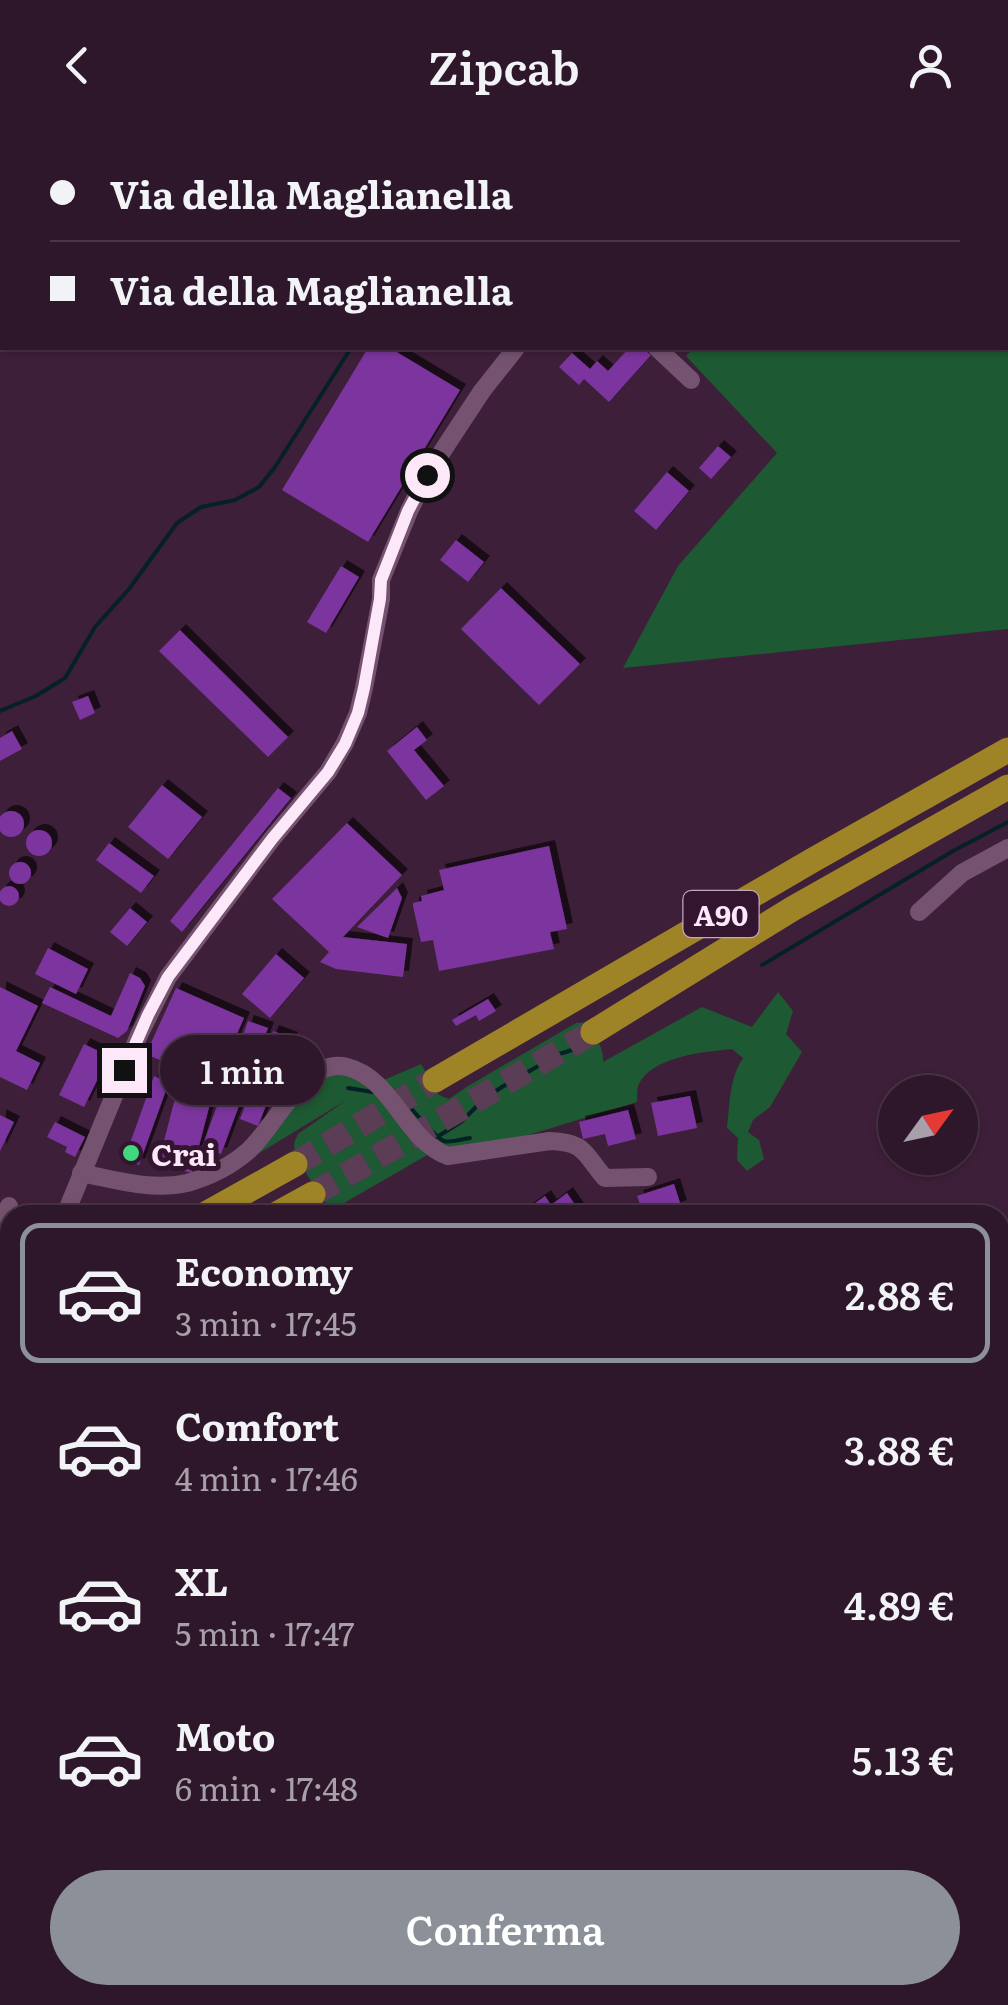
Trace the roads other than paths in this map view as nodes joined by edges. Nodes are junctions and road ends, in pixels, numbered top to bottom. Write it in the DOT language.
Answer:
graph roads {
  1 [pos="514,350"];
  2 [pos="659,350"];
  3 [pos="690,380"];
  4 [pos="1008,750"];
  5 [pos="1008,787"];
  6 [pos="1008,848"];
  7 [pos="919,912"];
  8 [pos="593,1032"];
  9 [pos="435,1080"];
  10 [pos="295,1164"];
  11 [pos="81,1173"];
  12 [pos="648,1178"];
  13 [pos="312,1194"];
  14 [pos="69,1205"];
  15 [pos="222,1205"];
  16 [pos="292,1205"];
  1 -- 11 [label="street"];
  2 -- 3 [label="street"];
  4 -- 9 [label="highway, A90"];
  5 -- 8 [label="highway, A90"];
  6 -- 7 [label="street"];
  10 -- 15 [label="highway"];
  11 -- 12 [label="street"];
  11 -- 14 [label="street"];
  13 -- 16 [label="highway"];
}
